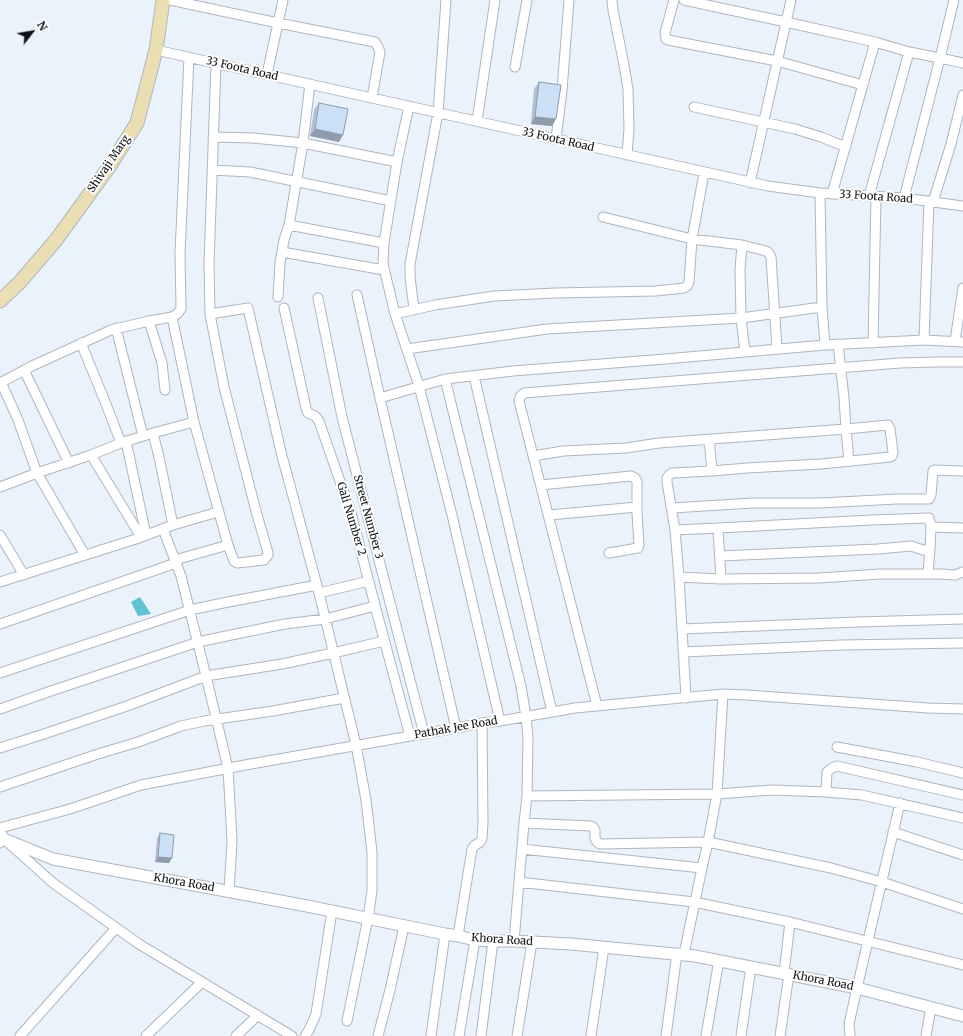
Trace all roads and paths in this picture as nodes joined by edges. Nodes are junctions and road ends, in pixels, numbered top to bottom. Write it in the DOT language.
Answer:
graph roads {
  1 [pos="163,0"];
  2 [pos="170,0"];
  3 [pos="283,0"];
  4 [pos="446,0"];
  5 [pos="495,0"];
  6 [pos="527,0"];
  7 [pos="569,0"];
  8 [pos="612,0"];
  9 [pos="674,0"];
  10 [pos="684,0"];
  11 [pos="791,0"];
  12 [pos="954,0"];
  13 [pos="786,22"];
  14 [pos="278,23"];
  15 [pos="875,42"];
  16 [pos="156,50"];
  17 [pos="909,52"];
  18 [pos="189,57"];
  19 [pos="940,58"];
  20 [pos="777,61"];
  21 [pos="216,63"];
  22 [pos="963,63"];
  23 [pos="515,67"];
  24 [pos="267,74"];
  25 [pos="310,84"];
  26 [pos="863,85"];
  27 [pos="963,95"];
  28 [pos="372,98"];
  29 [pos="409,106"];
  30 [pos="694,107"];
  31 [pos="438,113"];
  32 [pos="477,121"];
  33 [pos="764,122"];
  34 [pos="213,137"];
  35 [pos="556,139"];
  36 [pos="303,143"];
  37 [pos="846,147"];
  38 [pos="627,155"];
  39 [pos="397,162"];
  40 [pos="212,170"];
  41 [pos="704,173"];
  42 [pos="296,181"];
  43 [pos="750,183"];
  44 [pos="820,193"];
  45 [pos="832,194"];
  46 [pos="872,196"];
  47 [pos="904,198"];
  48 [pos="391,201"];
  49 [pos="931,201"];
  50 [pos="963,206"];
  51 [pos="602,217"];
  52 [pos="289,225"];
  53 [pos="692,239"];
  54 [pos="384,244"];
  55 [pos="742,245"];
  56 [pos="282,252"];
  57 [pos="384,270"];
  58 [pos="963,288"];
  59 [pos="357,295"];
  60 [pos="278,298"];
  61 [pos="318,298"];
  62 [pos="0,301"];
  63 [pos="822,307"];
  64 [pos="284,308"];
  65 [pos="414,309"];
  66 [pos="774,313"];
  67 [pos="210,314"];
  68 [pos="395,314"];
  69 [pos="172,317"];
  70 [pos="741,318"];
  71 [pos="149,321"];
  72 [pos="116,328"];
  73 [pos="924,340"];
  74 [pos="959,341"];
  75 [pos="81,343"];
  76 [pos="873,343"];
  77 [pos="825,344"];
  78 [pos="838,344"];
  79 [pos="407,349"];
  80 [pos="777,349"];
  81 [pos="745,352"];
  82 [pos="963,362"];
  83 [pos="841,368"];
  84 [pos="24,370"];
  85 [pos="474,376"];
  86 [pos="445,379"];
  87 [pos="0,383"];
  88 [pos="419,386"];
  89 [pos="165,390"];
  90 [pos="380,398"];
  91 [pos="194,422"];
  92 [pos="846,429"];
  93 [pos="153,433"];
  94 [pos="143,436"];
  95 [pos="709,440"];
  96 [pos="123,442"];
  97 [pos="91,455"];
  98 [pos="533,456"];
  99 [pos="849,461"];
  100 [pos="68,463"];
  101 [pos="712,471"];
  102 [pos="963,471"];
  103 [pos="37,473"];
  104 [pos="2,484"];
  105 [pos="541,485"];
  106 [pos="637,507"];
  107 [pos="672,508"];
  108 [pos="218,512"];
  109 [pos="549,515"];
  110 [pos="173,525"];
  111 [pos="931,527"];
  112 [pos="718,528"];
  113 [pos="963,528"];
  114 [pos="163,529"];
  115 [pos="675,530"];
  116 [pos="0,535"];
  117 [pos="144,536"];
  118 [pos="228,545"];
  119 [pos="930,549"];
  120 [pos="608,553"];
  121 [pos="85,555"];
  122 [pos="720,556"];
  123 [pos="175,562"];
  124 [pos="963,572"];
  125 [pos="928,574"];
  126 [pos="24,575"];
  127 [pos="679,577"];
  128 [pos="721,579"];
  129 [pos="368,581"];
  130 [pos="0,582"];
  131 [pos="318,589"];
  132 [pos="375,606"];
  133 [pos="190,610"];
  134 [pos="326,619"];
  135 [pos="963,619"];
  136 [pos="0,624"];
  137 [pos="682,629"];
  138 [pos="384,641"];
  139 [pos="198,642"];
  140 [pos="963,643"];
  141 [pos="684,652"];
  142 [pos="333,653"];
  143 [pos="0,673"];
  144 [pos="206,676"];
  145 [pos="723,694"];
  146 [pos="344,698"];
  147 [pos="686,698"];
  148 [pos="597,706"];
  149 [pos="0,709"];
  150 [pos="963,709"];
  151 [pos="552,712"];
  152 [pos="526,716"];
  153 [pos="216,720"];
  154 [pos="500,721"];
  155 [pos="482,723"];
  156 [pos="456,728"];
  157 [pos="424,734"];
  158 [pos="410,736"];
  159 [pos="356,745"];
  160 [pos="837,747"];
  161 [pos="0,748"];
  162 [pos="228,768"];
  163 [pos="963,773"];
  164 [pos="0,787"];
  165 [pos="826,792"];
  166 [pos="717,794"];
  167 [pos="963,795"];
  168 [pos="527,796"];
  169 [pos="900,803"];
  170 [pos="963,818"];
  171 [pos="524,823"];
  172 [pos="0,828"];
  173 [pos="893,832"];
  174 [pos="1,839"];
  175 [pos="708,842"];
  176 [pos="522,849"];
  177 [pos="963,855"];
  178 [pos="702,868"];
  179 [pos="519,882"];
  180 [pos="882,882"];
  181 [pos="229,891"];
  182 [pos="694,902"];
  183 [pos="963,909"];
  184 [pos="332,911"];
  185 [pos="368,918"];
  186 [pos="790,922"];
  187 [pos="404,926"];
  188 [pos="116,928"];
  189 [pos="445,934"];
  190 [pos="458,936"];
  191 [pos="475,940"];
  192 [pos="492,941"];
  193 [pos="514,941"];
  194 [pos="867,941"];
  195 [pos="532,942"];
  196 [pos="604,947"];
  197 [pos="681,954"];
  198 [pos="719,960"];
  199 [pos="963,965"];
  200 [pos="751,967"];
  201 [pos="787,974"];
  202 [pos="202,982"];
  203 [pos="857,988"];
  204 [pos="931,1007"];
  205 [pos="258,1015"];
  206 [pos="963,1016"];
  207 [pos="347,1022"];
  208 [pos="20,1036"];
  209 [pos="146,1036"];
  210 [pos="236,1036"];
  211 [pos="292,1036"];
  212 [pos="305,1036"];
  213 [pos="378,1036"];
  214 [pos="431,1036"];
  215 [pos="459,1036"];
  216 [pos="480,1036"];
  217 [pos="517,1036"];
  218 [pos="591,1036"];
  219 [pos="666,1036"];
  220 [pos="706,1036"];
  221 [pos="741,1036"];
  222 [pos="780,1036"];
  223 [pos="850,1036"];
  224 [pos="926,1036"];
  1 -- 16 [label="main road, Shivaji Marg"];
  2 -- 14 [label="street"];
  3 -- 14 [label="street"];
  4 -- 31 [label="street"];
  5 -- 32 [label="street"];
  6 -- 23 [label="street"];
  7 -- 35 [label="street"];
  8 -- 38 [label="street"];
  9 -- 20 [label="street"];
  10 -- 13 [label="street"];
  11 -- 13 [label="street"];
  12 -- 19 [label="street"];
  13 -- 15 [label="street"];
  13 -- 20 [label="street"];
  14 -- 24 [label="street"];
  14 -- 28 [label="street"];
  15 -- 17 [label="street"];
  15 -- 26 [label="street"];
  16 -- 18 [label="street, 33 Foota Road"];
  16 -- 62 [label="main road, Shivaji Marg"];
  17 -- 19 [label="street"];
  17 -- 46 [label="street"];
  18 -- 21 [label="street, 33 Foota Road"];
  18 -- 69 [label="street"];
  19 -- 22 [label="street"];
  19 -- 47 [label="street"];
  20 -- 26 [label="street"];
  20 -- 33 [label="street"];
  21 -- 24 [label="street, 33 Foota Road"];
  21 -- 34 [label="street"];
  24 -- 25 [label="street, 33 Foota Road"];
  25 -- 28 [label="street, 33 Foota Road"];
  25 -- 36 [label="street"];
  26 -- 37 [label="street"];
  27 -- 49 [label="street"];
  28 -- 29 [label="street, 33 Foota Road"];
  29 -- 31 [label="street, 33 Foota Road"];
  29 -- 39 [label="street"];
  30 -- 33 [label="street"];
  31 -- 32 [label="street, 33 Foota Road"];
  31 -- 65 [label="street"];
  32 -- 35 [label="street, 33 Foota Road"];
  33 -- 37 [label="street"];
  33 -- 43 [label="street"];
  34 -- 36 [label="street"];
  34 -- 40 [label="street"];
  35 -- 38 [label="street, 33 Foota Road"];
  36 -- 39 [label="street"];
  36 -- 42 [label="street"];
  37 -- 45 [label="street"];
  38 -- 41 [label="street, 33 Foota Road"];
  39 -- 48 [label="street"];
  40 -- 42 [label="street"];
  40 -- 67 [label="street"];
  41 -- 43 [label="street, 33 Foota Road"];
  41 -- 53 [label="street"];
  42 -- 48 [label="street"];
  42 -- 52 [label="street"];
  43 -- 44 [label="street, 33 Foota Road"];
  44 -- 45 [label="street, 33 Foota Road"];
  44 -- 63 [label="street"];
  45 -- 46 [label="street, 33 Foota Road"];
  46 -- 47 [label="street, 33 Foota Road"];
  46 -- 76 [label="street"];
  47 -- 49 [label="street, 33 Foota Road"];
  48 -- 54 [label="street"];
  49 -- 50 [label="street, 33 Foota Road"];
  49 -- 73 [label="street"];
  51 -- 53 [label="street"];
  52 -- 54 [label="street"];
  52 -- 56 [label="street"];
  53 -- 55 [label="street"];
  53 -- 65 [label="street"];
  54 -- 57 [label="street"];
  55 -- 66 [label="street"];
  55 -- 70 [label="street"];
  56 -- 57 [label="street"];
  56 -- 60 [label="street"];
  57 -- 68 [label="street"];
  58 -- 74 [label="street"];
  59 -- 90 [label="street"];
  61 -- 157 [label="street, Street Number 3"];
  63 -- 66 [label="street"];
  63 -- 77 [label="street"];
  64 -- 129 [label="street, Gali Number 2"];
  65 -- 68 [label="street"];
  66 -- 70 [label="street"];
  66 -- 80 [label="street"];
  67 -- 118 [label="street"];
  67 -- 131 [label="street"];
  68 -- 79 [label="street"];
  69 -- 71 [label="street"];
  69 -- 91 [label="street"];
  70 -- 79 [label="street"];
  70 -- 81 [label="street"];
  71 -- 72 [label="street"];
  71 -- 89 [label="street"];
  72 -- 75 [label="street"];
  72 -- 94 [label="street"];
  73 -- 74 [label="street"];
  73 -- 76 [label="street"];
  75 -- 84 [label="street"];
  75 -- 96 [label="street"];
  76 -- 78 [label="street"];
  77 -- 78 [label="street"];
  77 -- 80 [label="street"];
  78 -- 83 [label="street"];
  79 -- 88 [label="street"];
  80 -- 81 [label="street"];
  81 -- 85 [label="street"];
  82 -- 83 [label="street"];
  83 -- 92 [label="street"];
  83 -- 98 [label="street"];
  84 -- 87 [label="street"];
  84 -- 100 [label="street"];
  85 -- 86 [label="street"];
  85 -- 151 [label="street"];
  86 -- 88 [label="street"];
  86 -- 152 [label="street"];
  87 -- 103 [label="street"];
  88 -- 90 [label="street"];
  88 -- 154 [label="street"];
  90 -- 156 [label="street"];
  91 -- 93 [label="street"];
  91 -- 108 [label="street"];
  92 -- 95 [label="street"];
  92 -- 99 [label="street"];
  92 -- 99 [label="street"];
  93 -- 94 [label="street"];
  93 -- 110 [label="street"];
  94 -- 96 [label="street"];
  95 -- 98 [label="street"];
  95 -- 101 [label="street"];
  96 -- 97 [label="street"];
  96 -- 117 [label="street"];
  97 -- 100 [label="street"];
  97 -- 117 [label="street"];
  98 -- 105 [label="street"];
  99 -- 101 [label="street"];
  100 -- 103 [label="street"];
  101 -- 107 [label="street"];
  102 -- 107 [label="street"];
  103 -- 104 [label="street"];
  103 -- 121 [label="street"];
  105 -- 106 [label="street"];
  105 -- 109 [label="street"];
  106 -- 109 [label="street"];
  106 -- 120 [label="street"];
  107 -- 115 [label="street"];
  108 -- 110 [label="street"];
  108 -- 118 [label="street"];
  109 -- 148 [label="street"];
  110 -- 114 [label="street"];
  111 -- 112 [label="street"];
  111 -- 113 [label="street"];
  111 -- 119 [label="street"];
  112 -- 115 [label="street"];
  112 -- 122 [label="street"];
  114 -- 117 [label="street"];
  114 -- 123 [label="street"];
  115 -- 127 [label="street"];
  116 -- 126 [label="street"];
  117 -- 121 [label="street"];
  118 -- 123 [label="street"];
  119 -- 122 [label="street"];
  119 -- 125 [label="street"];
  121 -- 126 [label="street"];
  122 -- 128 [label="street"];
  123 -- 133 [label="street"];
  123 -- 136 [label="street"];
  124 -- 125 [label="street"];
  125 -- 128 [label="street"];
  126 -- 130 [label="street"];
  127 -- 128 [label="street"];
  127 -- 137 [label="street"];
  129 -- 131 [label="street"];
  129 -- 132 [label="street, Gali Number 2"];
  131 -- 133 [label="street"];
  131 -- 134 [label="street"];
  132 -- 134 [label="street"];
  132 -- 138 [label="street, Gali Number 2"];
  133 -- 139 [label="street"];
  133 -- 143 [label="street"];
  134 -- 139 [label="street"];
  134 -- 142 [label="street"];
  135 -- 137 [label="street"];
  137 -- 141 [label="street"];
  138 -- 142 [label="street"];
  138 -- 158 [label="street, Gali Number 2"];
  139 -- 144 [label="street"];
  139 -- 149 [label="street"];
  140 -- 141 [label="street"];
  141 -- 147 [label="street"];
  142 -- 144 [label="street"];
  142 -- 146 [label="street"];
  144 -- 153 [label="street"];
  144 -- 161 [label="street"];
  145 -- 147 [label="street, Pathak Jee Road"];
  145 -- 150 [label="street, Pathak Jee Road"];
  145 -- 166 [label="street"];
  146 -- 153 [label="street"];
  146 -- 159 [label="street"];
  147 -- 148 [label="street, Pathak Jee Road"];
  148 -- 151 [label="street, Pathak Jee Road"];
  151 -- 152 [label="street, Pathak Jee Road"];
  152 -- 154 [label="street, Pathak Jee Road"];
  152 -- 168 [label="street"];
  153 -- 162 [label="street"];
  153 -- 164 [label="street"];
  154 -- 155 [label="street, Pathak Jee Road"];
  155 -- 156 [label="street, Pathak Jee Road"];
  155 -- 190 [label="street"];
  156 -- 157 [label="street, Pathak Jee Road"];
  157 -- 158 [label="street, Pathak Jee Road"];
  158 -- 159 [label="street, Pathak Jee Road"];
  159 -- 162 [label="street, Pathak Jee Road"];
  159 -- 185 [label="street"];
  160 -- 163 [label="street"];
  162 -- 172 [label="street, Pathak Jee Road"];
  162 -- 181 [label="street"];
  165 -- 166 [label="street"];
  165 -- 167 [label="street"];
  165 -- 169 [label="street"];
  166 -- 168 [label="street"];
  166 -- 175 [label="street"];
  168 -- 171 [label="street"];
  169 -- 170 [label="street"];
  169 -- 173 [label="street"];
  171 -- 175 [label="street"];
  171 -- 176 [label="street"];
  173 -- 177 [label="street"];
  173 -- 180 [label="street"];
  174 -- 181 [label="street, Khora Road"];
  174 -- 188 [label="street"];
  175 -- 178 [label="street"];
  175 -- 180 [label="street"];
  176 -- 178 [label="street"];
  176 -- 179 [label="street"];
  178 -- 182 [label="street"];
  179 -- 182 [label="street"];
  179 -- 193 [label="street"];
  180 -- 183 [label="street"];
  180 -- 194 [label="street"];
  181 -- 184 [label="street, Khora Road"];
  182 -- 186 [label="street"];
  182 -- 197 [label="street"];
  184 -- 185 [label="street, Khora Road"];
  184 -- 212 [label="street"];
  185 -- 187 [label="street, Khora Road"];
  185 -- 207 [label="street"];
  186 -- 194 [label="street"];
  186 -- 201 [label="street"];
  187 -- 189 [label="street, Khora Road"];
  187 -- 213 [label="street"];
  188 -- 202 [label="street"];
  188 -- 208 [label="street"];
  189 -- 190 [label="street, Khora Road"];
  189 -- 214 [label="street"];
  190 -- 191 [label="street, Khora Road"];
  191 -- 192 [label="street, Khora Road"];
  191 -- 215 [label="street"];
  192 -- 193 [label="street, Khora Road"];
  192 -- 216 [label="street"];
  193 -- 195 [label="street, Khora Road"];
  194 -- 199 [label="street"];
  194 -- 203 [label="street"];
  195 -- 196 [label="street, Khora Road"];
  195 -- 217 [label="street"];
  196 -- 197 [label="street, Khora Road"];
  196 -- 218 [label="street"];
  197 -- 198 [label="street, Khora Road"];
  197 -- 219 [label="street"];
  198 -- 200 [label="street, Khora Road"];
  198 -- 220 [label="street"];
  200 -- 201 [label="street, Khora Road"];
  200 -- 221 [label="street"];
  201 -- 203 [label="street, Khora Road"];
  201 -- 222 [label="street"];
  202 -- 205 [label="street"];
  202 -- 209 [label="street"];
  203 -- 204 [label="street, Khora Road"];
  203 -- 223 [label="street"];
  204 -- 206 [label="street, Khora Road"];
  204 -- 224 [label="street"];
  205 -- 210 [label="street"];
  205 -- 211 [label="street"];
}
